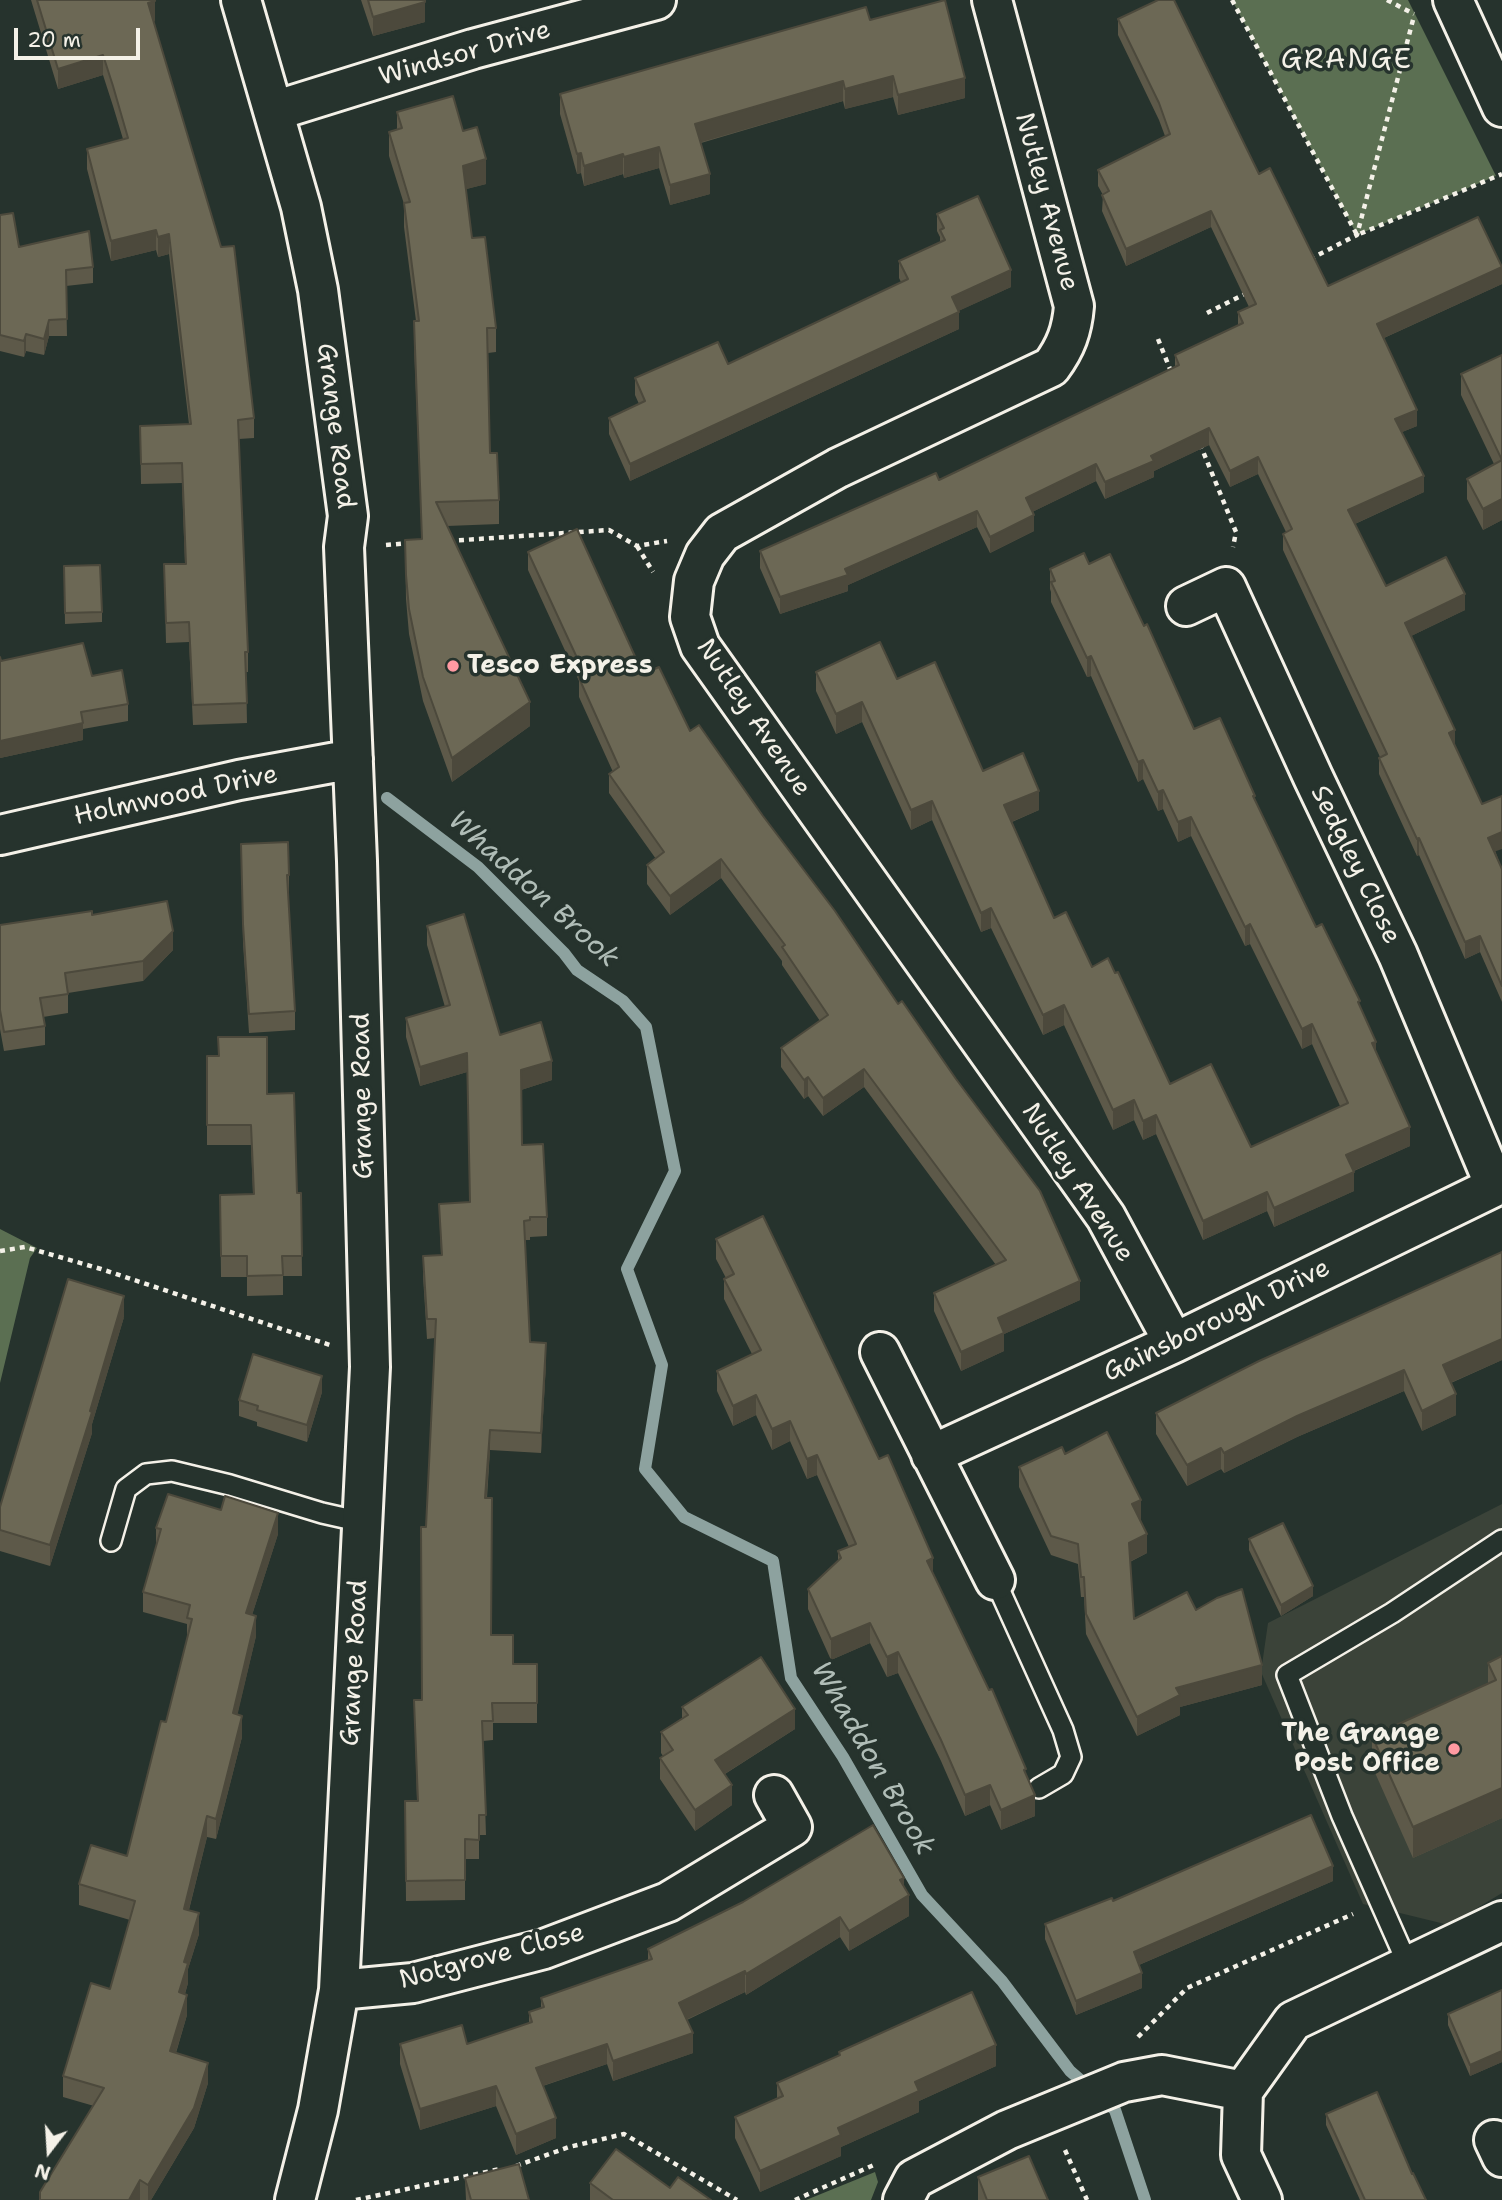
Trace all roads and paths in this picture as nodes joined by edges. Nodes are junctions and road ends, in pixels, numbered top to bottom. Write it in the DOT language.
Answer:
graph roads {
  1 [pos="241,0"];
  2 [pos="656,0"];
  3 [pos="992,0"];
  4 [pos="1232,0"];
  5 [pos="1387,0"];
  6 [pos="1455,3"];
  7 [pos="1415,15"];
  8 [pos="1502,107"];
  9 [pos="274,111"];
  10 [pos="1502,174"];
  11 [pos="1357,234"];
  12 [pos="1300,265"];
  13 [pos="1254,289"];
  14 [pos="1207,313"];
  15 [pos="1158,339"];
  16 [pos="1173,376"];
  17 [pos="1198,439"];
  18 [pos="722,533"];
  19 [pos="440,542"];
  20 [pos="413,543"];
  21 [pos="344,547"];
  22 [pos="1226,587"];
  23 [pos="1186,606"];
  24 [pos="353,759"];
  25 [pos="0,835"];
  26 [pos="1499,1185"];
  27 [pos="0,1251"];
  28 [pos="1174,1343"];
  29 [pos="880,1352"];
  30 [pos="370,1359"];
  31 [pos="931,1455"];
  32 [pos="362,1522"];
  33 [pos="1502,1540"];
  34 [pos="111,1541"];
  35 [pos="995,1580"];
  36 [pos="1039,1788"];
  37 [pos="774,1795"];
  38 [pos="1379,1903"];
  39 [pos="1502,1921"];
  40 [pos="1408,1965"];
  41 [pos="339,1990"];
  42 [pos="1124,2082"];
  43 [pos="1243,2091"];
  44 [pos="1063,2108"];
  45 [pos="295,2200"];
  46 [pos="356,2200"];
  47 [pos="737,2200"];
  48 [pos="903,2200"];
  49 [pos="1087,2200"];
  50 [pos="1262,2200"];
  1 -- 9 [label="street, Grange Road"];
  2 -- 9 [label="street, Windsor Drive"];
  3 -- 18 [label="street, Nutley Avenue"];
  4 -- 11 [label="path"];
  5 -- 7 [label="path"];
  6 -- 7 [label="path"];
  6 -- 8 [label="street"];
  7 -- 11 [label="path"];
  9 -- 21 [label="street, Grange Road"];
  10 -- 11 [label="path"];
  11 -- 12 [label="path"];
  13 -- 14 [label="path"];
  15 -- 16 [label="path"];
  17 -- 22 [label="path"];
  18 -- 19 [label="path"];
  18 -- 28 [label="street, Nutley Avenue"];
  20 -- 21 [label="path"];
  21 -- 24 [label="street, Grange Road"];
  22 -- 23 [label="street"];
  22 -- 26 [label="street, Sedgley Close"];
  24 -- 25 [label="street, Holmwood Drive"];
  24 -- 30 [label="street, Grange Road"];
  26 -- 28 [label="street, Gainsborough Drive"];
  27 -- 30 [label="path"];
  28 -- 31 [label="street, Gainsborough Drive"];
  29 -- 31 [label="street"];
  30 -- 32 [label="street, Grange Road"];
  31 -- 35 [label="street"];
  32 -- 34 [label="lane"];
  32 -- 41 [label="street, Grange Road"];
  33 -- 38 [label="lane"];
  35 -- 36 [label="lane"];
  37 -- 41 [label="street, Notgrove Close"];
  38 -- 40 [label="lane"];
  38 -- 42 [label="path"];
  39 -- 40 [label="street"];
  40 -- 43 [label="street"];
  41 -- 45 [label="street, Grange Road"];
  42 -- 43 [label="street"];
  42 -- 44 [label="street"];
  43 -- 50 [label="street"];
  44 -- 48 [label="street"];
  44 -- 49 [label="path"];
  46 -- 47 [label="path"];
}
